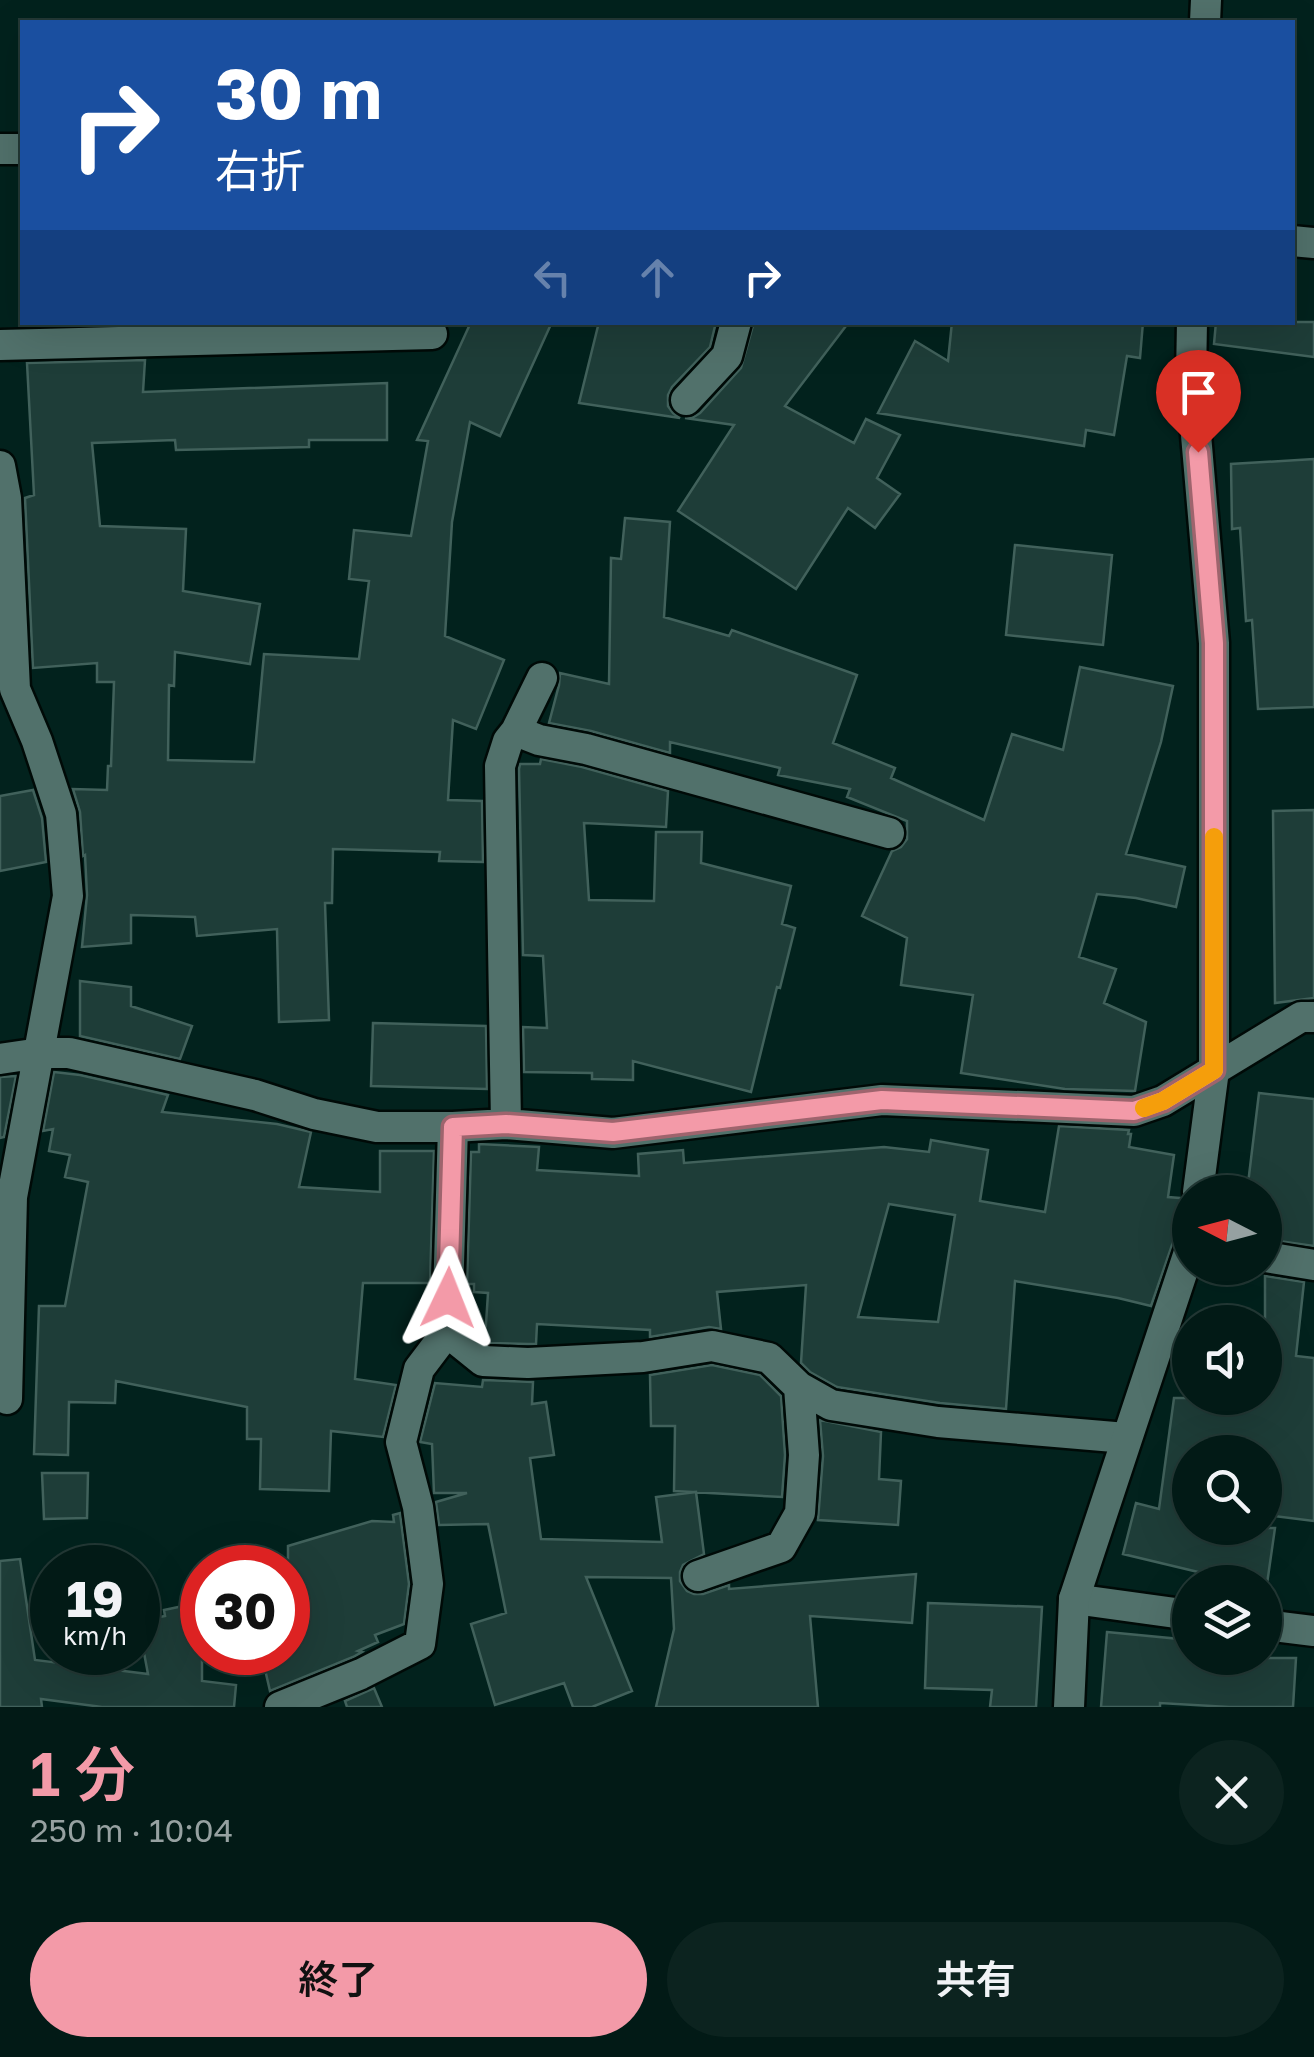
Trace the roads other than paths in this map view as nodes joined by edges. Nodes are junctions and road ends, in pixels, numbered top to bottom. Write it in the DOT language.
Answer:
graph roads {
  1 [pos="735,325"];
  2 [pos="1192,325"];
  3 [pos="432,334"];
  4 [pos="0,345"];
  5 [pos="686,400"];
  6 [pos="0,466"];
  7 [pos="542,678"];
  8 [pos="516,730"];
  9 [pos="889,833"];
  10 [pos="1314,1017"];
  11 [pos="40,1053"];
  12 [pos="0,1059"];
  13 [pos="1214,1070"];
  14 [pos="506,1124"];
  15 [pos="453,1127"];
  16 [pos="1200,1175"];
  17 [pos="1282,1260"];
  18 [pos="1314,1264"];
  19 [pos="1179,1285"];
  20 [pos="447,1332"];
  21 [pos="799,1386"];
  22 [pos="7,1398"];
  23 [pos="1126,1438"];
  24 [pos="698,1576"];
  25 [pos="1074,1600"];
  26 [pos="1172,1613"];
  27 [pos="1282,1626"];
  28 [pos="1314,1631"];
  29 [pos="280,1707"];
  30 [pos="1069,1707"];
  1 -- 5 [label="street"];
  2 -- 13 [label="street"];
  3 -- 4 [label="street"];
  6 -- 11 [label="street"];
  7 -- 8 [label="street"];
  8 -- 9 [label="street"];
  8 -- 14 [label="street"];
  10 -- 13 [label="street"];
  11 -- 12 [label="street"];
  11 -- 15 [label="street"];
  11 -- 22 [label="street"];
  13 -- 14 [label="street"];
  13 -- 16 [label="street"];
  14 -- 15 [label="street"];
  15 -- 20 [label="street"];
  17 -- 18 [label="street"];
  19 -- 23 [label="street"];
  20 -- 21 [label="street"];
  20 -- 29 [label="street"];
  21 -- 23 [label="street"];
  21 -- 24 [label="street"];
  23 -- 25 [label="street"];
  25 -- 26 [label="street"];
  25 -- 30 [label="street"];
  27 -- 28 [label="street"];
}
